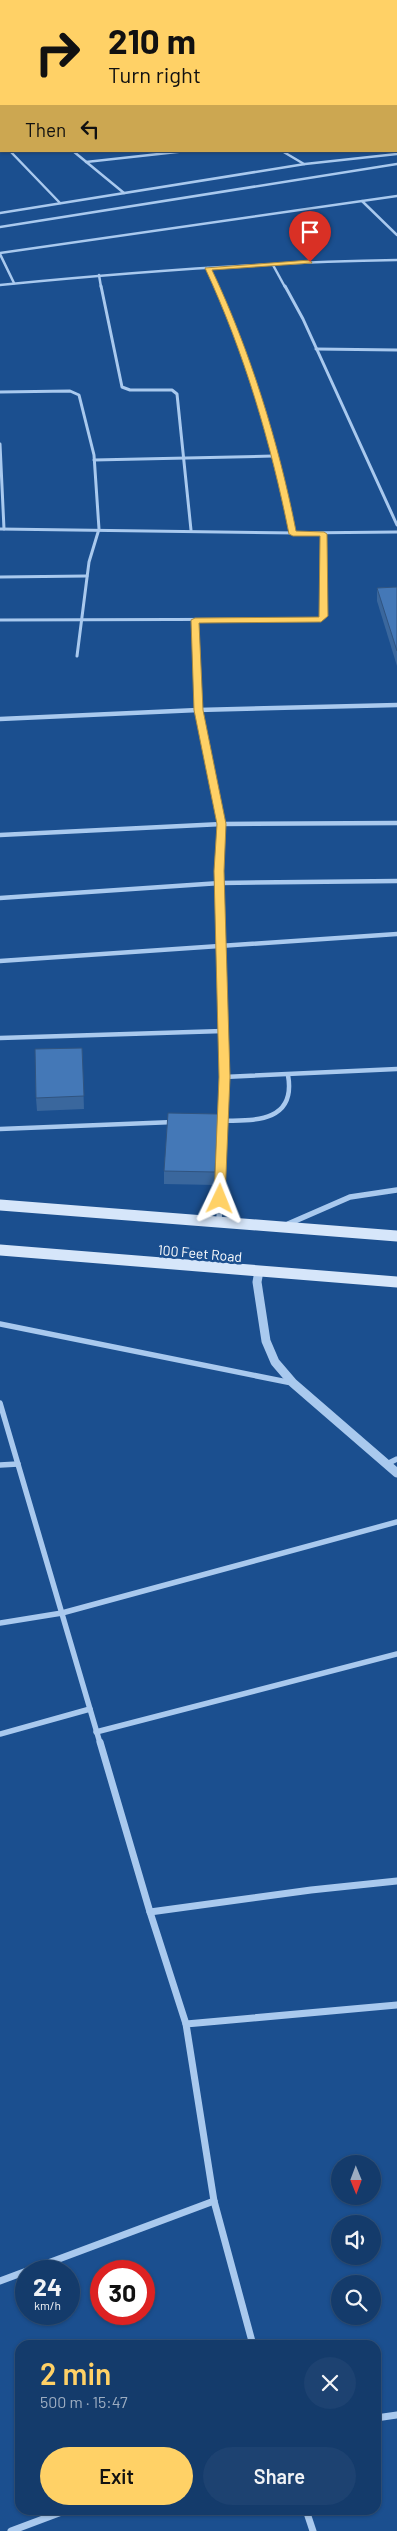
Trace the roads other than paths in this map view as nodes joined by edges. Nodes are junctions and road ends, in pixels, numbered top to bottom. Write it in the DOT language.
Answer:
graph roads {
  1 [pos="11,152"];
  2 [pos="74,152"];
  3 [pos="177,152"];
  4 [pos="284,152"];
  5 [pos="397,154"];
  6 [pos="86,162"];
  7 [pos="305,164"];
  8 [pos="397,164"];
  9 [pos="124,193"];
  10 [pos="397,196"];
  11 [pos="362,201"];
  12 [pos="60,203"];
  13 [pos="0,213"];
  14 [pos="0,227"];
  15 [pos="397,235"];
  16 [pos="0,254"];
  17 [pos="397,260"];
  18 [pos="273,265"];
  19 [pos="208,268"];
  20 [pos="99,275"];
  21 [pos="14,283"];
  22 [pos="0,285"];
  23 [pos="316,349"];
  24 [pos="397,350"];
  25 [pos="0,392"];
  26 [pos="0,444"];
  27 [pos="273,456"];
  28 [pos="185,458"];
  29 [pos="94,460"];
  30 [pos="397,525"];
  31 [pos="99,529"];
  32 [pos="2,530"];
  33 [pos="191,530"];
  34 [pos="397,532"];
  35 [pos="293,534"];
  36 [pos="324,534"];
  37 [pos="88,576"];
  38 [pos="0,577"];
  39 [pos="81,618"];
  40 [pos="0,620"];
  41 [pos="195,620"];
  42 [pos="77,656"];
  43 [pos="397,705"];
  44 [pos="198,710"];
  45 [pos="0,719"];
  46 [pos="397,823"];
  47 [pos="222,824"];
  48 [pos="0,835"];
  49 [pos="397,881"];
  50 [pos="220,883"];
  51 [pos="0,898"];
  52 [pos="397,934"];
  53 [pos="222,946"];
  54 [pos="0,961"];
  55 [pos="224,1031"];
  56 [pos="0,1038"];
  57 [pos="397,1069"];
  58 [pos="288,1075"];
  59 [pos="224,1077"];
  60 [pos="203,1121"];
  61 [pos="223,1121"];
  62 [pos="184,1122"];
  63 [pos="0,1129"];
  64 [pos="397,1190"];
  65 [pos="0,1205"];
  66 [pos="219,1222"];
  67 [pos="283,1226"];
  68 [pos="397,1236"];
  69 [pos="0,1251"];
  70 [pos="259,1271"];
  71 [pos="397,1282"];
  72 [pos="0,1324"];
  73 [pos="293,1383"];
  74 [pos="0,1403"];
  75 [pos="397,1459"];
  76 [pos="18,1464"];
  77 [pos="387,1464"];
  78 [pos="0,1465"];
  79 [pos="397,1473"];
  80 [pos="397,1522"];
  81 [pos="62,1613"];
  82 [pos="0,1623"];
  83 [pos="397,1654"];
  84 [pos="90,1709"];
  85 [pos="96,1732"];
  86 [pos="0,1734"];
  87 [pos="397,1882"];
  88 [pos="150,1912"];
  89 [pos="397,2005"];
  90 [pos="186,2024"];
  91 [pos="214,2201"];
  92 [pos="0,2281"];
  93 [pos="252,2340"];
  94 [pos="397,2415"];
  95 [pos="381,2417"];
  96 [pos="54,2515"];
  97 [pos="308,2515"];
  98 [pos="12,2531"];
  99 [pos="313,2531"];
  1 -- 12 [label="street"];
  2 -- 6 [label="street"];
  3 -- 6 [label="street"];
  4 -- 7 [label="street"];
  5 -- 7 [label="street"];
  6 -- 9 [label="street"];
  7 -- 9 [label="street"];
  8 -- 14 [label="street"];
  9 -- 12 [label="street"];
  10 -- 11 [label="street"];
  11 -- 15 [label="street"];
  11 -- 16 [label="street"];
  12 -- 13 [label="street"];
  16 -- 21 [label="street"];
  17 -- 18 [label="street"];
  18 -- 19 [label="street"];
  18 -- 23 [label="street"];
  19 -- 20 [label="street"];
  19 -- 27 [label="street"];
  20 -- 21 [label="street"];
  20 -- 28 [label="street"];
  21 -- 22 [label="street"];
  23 -- 24 [label="street"];
  23 -- 30 [label="street"];
  25 -- 29 [label="street"];
  26 -- 32 [label="street"];
  27 -- 28 [label="street"];
  27 -- 35 [label="street"];
  28 -- 29 [label="street"];
  28 -- 33 [label="street"];
  29 -- 31 [label="street"];
  31 -- 32 [label="street"];
  31 -- 33 [label="street"];
  31 -- 37 [label="street"];
  33 -- 35 [label="street"];
  34 -- 36 [label="street"];
  35 -- 36 [label="street"];
  36 -- 41 [label="street"];
  37 -- 38 [label="street"];
  37 -- 39 [label="street"];
  39 -- 40 [label="street"];
  39 -- 41 [label="street"];
  39 -- 42 [label="street"];
  41 -- 44 [label="street"];
  43 -- 44 [label="street"];
  44 -- 45 [label="street"];
  44 -- 47 [label="street"];
  46 -- 47 [label="street"];
  47 -- 48 [label="street"];
  47 -- 50 [label="street"];
  49 -- 50 [label="street"];
  50 -- 51 [label="street"];
  50 -- 53 [label="street"];
  52 -- 53 [label="street"];
  53 -- 54 [label="street"];
  53 -- 55 [label="street"];
  55 -- 56 [label="street"];
  55 -- 59 [label="street"];
  57 -- 58 [label="street"];
  58 -- 59 [label="street"];
  58 -- 61 [label="street"];
  59 -- 61 [label="street"];
  60 -- 61 [label="street"];
  61 -- 66 [label="street"];
  62 -- 63 [label="street"];
  64 -- 67 [label="street"];
  65 -- 66 [label="main road"];
  66 -- 67 [label="main road"];
  67 -- 68 [label="main road"];
  69 -- 70 [label="main road, 100 Feet Road"];
  70 -- 71 [label="main road, 100 Feet Road"];
  70 -- 73 [label="street"];
  72 -- 73 [label="street"];
  73 -- 77 [label="street"];
  74 -- 76 [label="street"];
  75 -- 77 [label="street"];
  76 -- 78 [label="street"];
  76 -- 81 [label="street"];
  77 -- 79 [label="street"];
  80 -- 81 [label="street"];
  81 -- 82 [label="street"];
  81 -- 84 [label="street"];
  83 -- 85 [label="street"];
  84 -- 85 [label="street"];
  84 -- 86 [label="street"];
  85 -- 88 [label="street"];
  87 -- 88 [label="street"];
  88 -- 90 [label="street"];
  89 -- 90 [label="street"];
  90 -- 91 [label="street"];
  91 -- 92 [label="street"];
  91 -- 93 [label="street"];
  94 -- 95 [label="street"];
  96 -- 98 [label="street"];
  97 -- 99 [label="street"];
}
